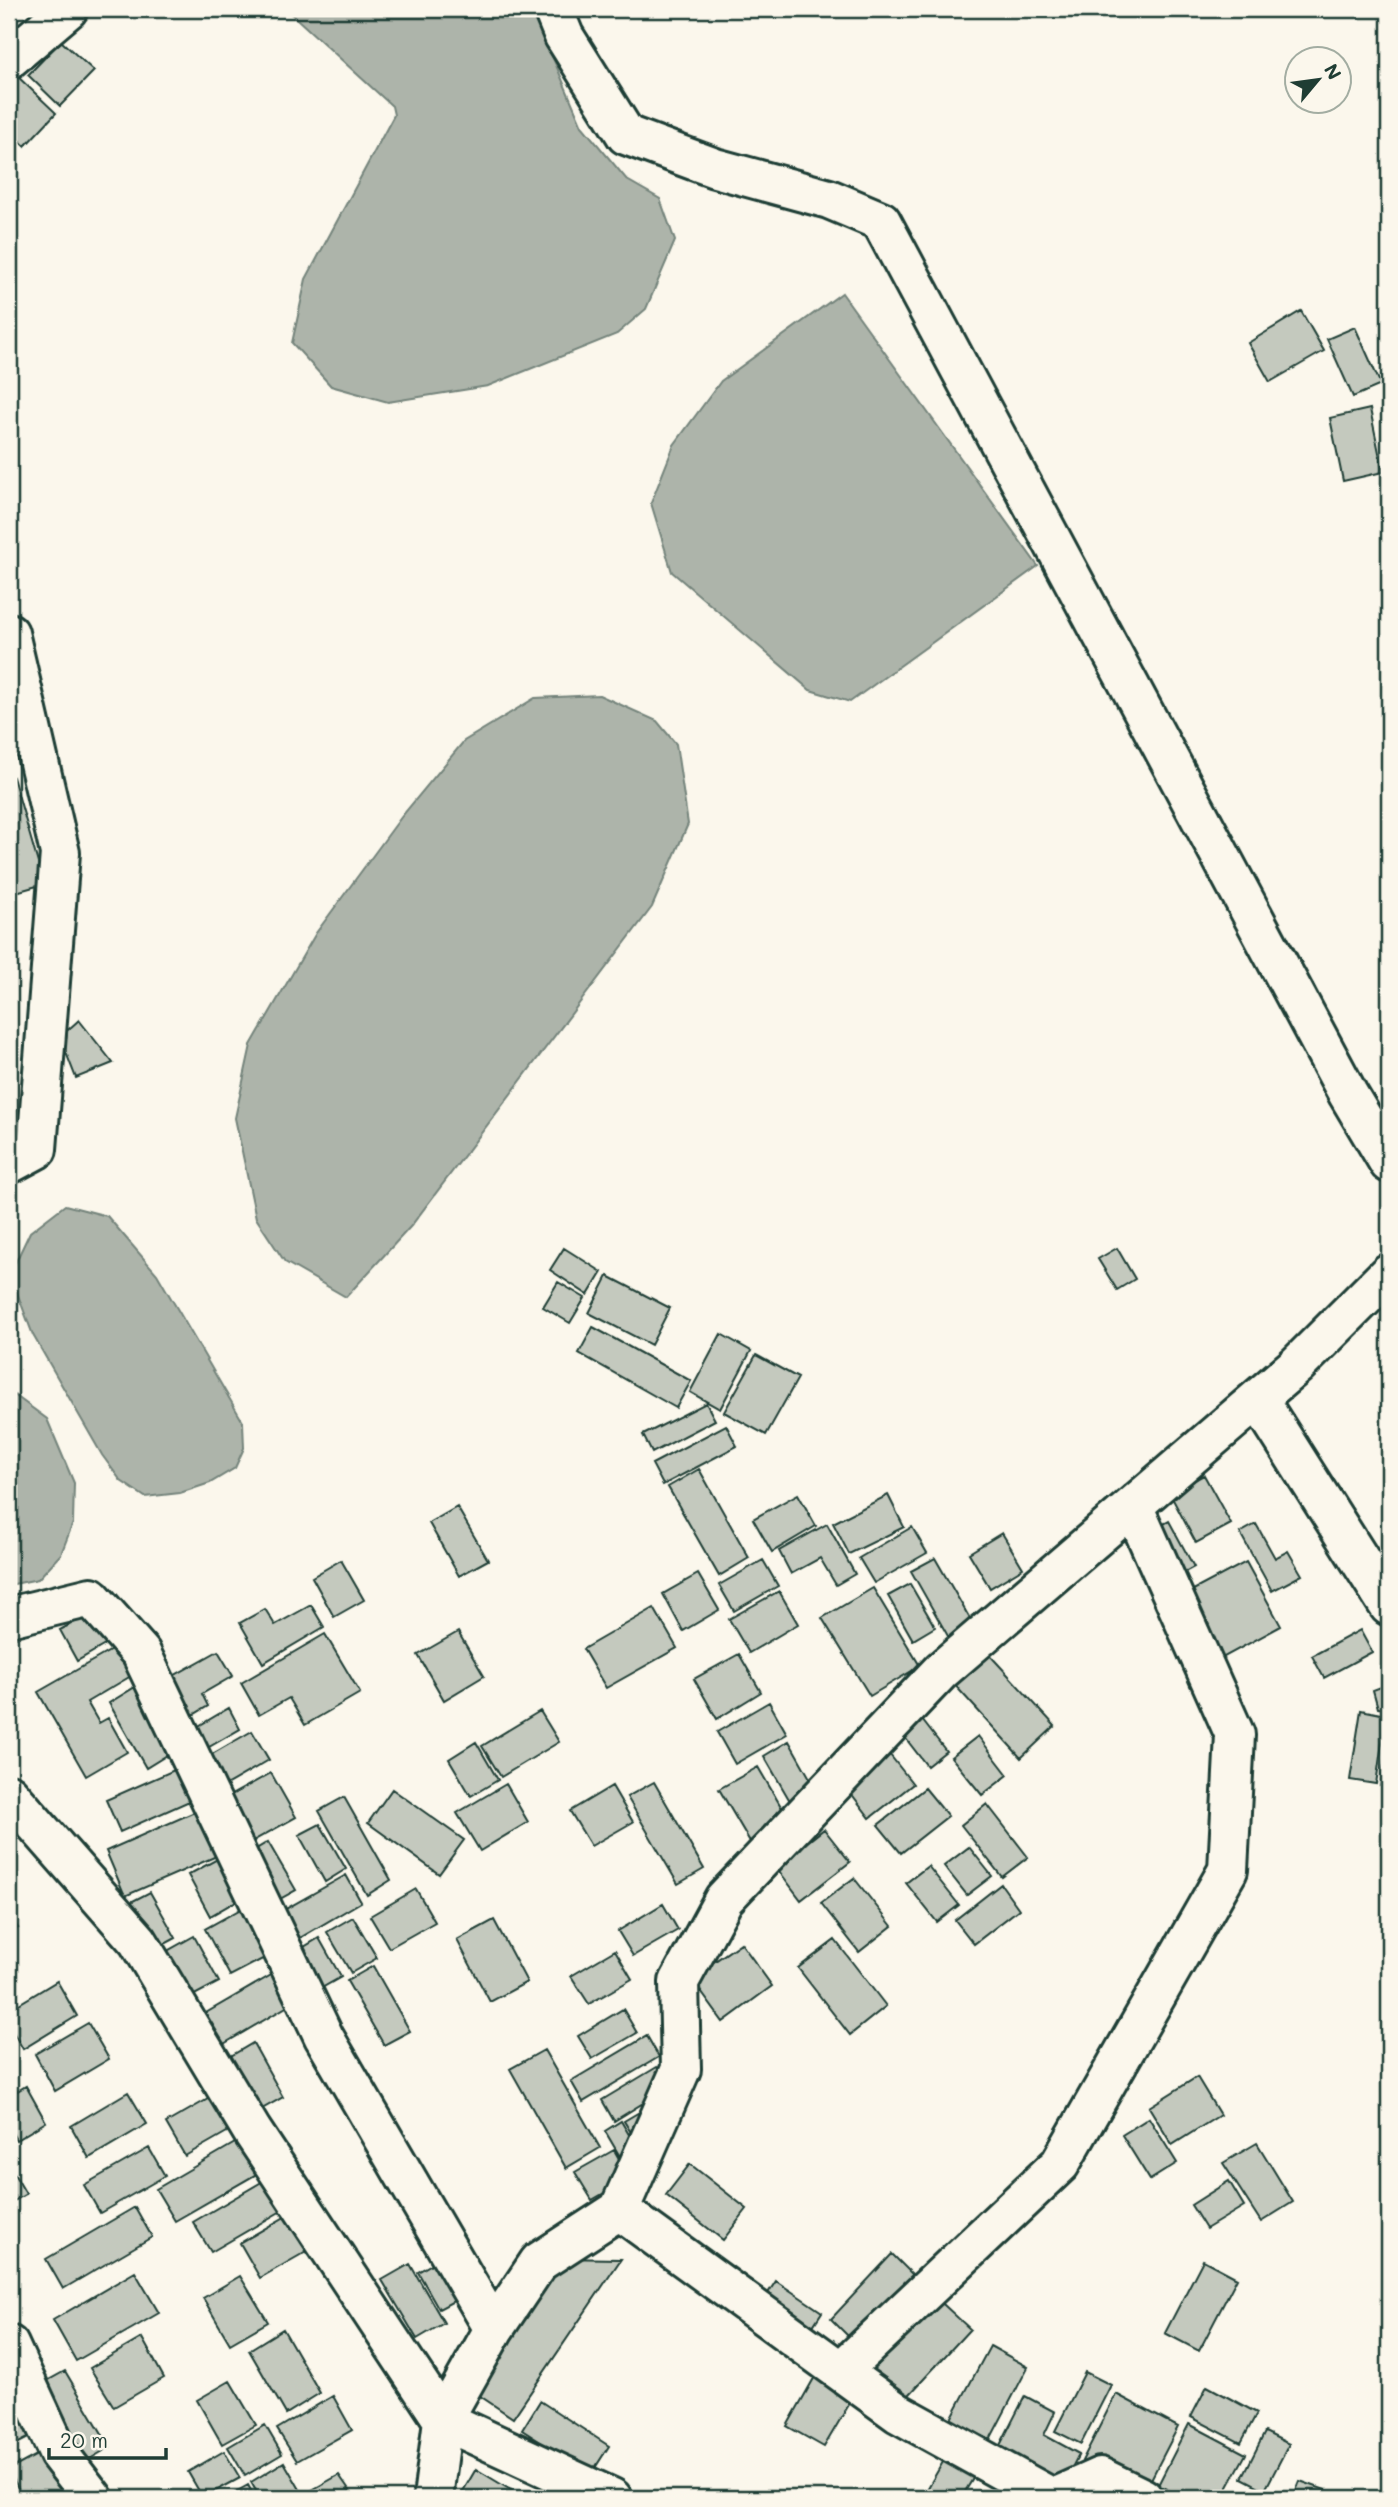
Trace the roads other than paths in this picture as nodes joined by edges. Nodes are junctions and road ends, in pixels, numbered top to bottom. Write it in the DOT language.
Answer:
graph roads {
  1 [pos="68,9"];
  2 [pos="553,9"];
  3 [pos="9,59"];
  4 [pos="9,633"];
  5 [pos="1389,1163"];
  6 [pos="9,1164"];
  7 [pos="1389,1273"];
  8 [pos="1258,1399"];
  9 [pos="1133,1506"];
  10 [pos="1389,1606"];
  11 [pos="9,1617"];
  12 [pos="9,1794"];
  13 [pos="619,2210"];
  14 [pos="494,2329"];
  15 [pos="9,2345"];
  16 [pos="841,2371"];
  17 [pos="443,2420"];
  18 [pos="93,2498"];
  19 [pos="433,2498"];
  20 [pos="612,2498"];
  21 [pos="1053,2498"];
  22 [pos="1143,2498"];
  1 -- 3 [label="street"];
  2 -- 5 [label="street"];
  4 -- 6 [label="street"];
  7 -- 8 [label="street"];
  8 -- 9 [label="street"];
  8 -- 10 [label="street"];
  9 -- 13 [label="street"];
  9 -- 16 [label="street"];
  11 -- 14 [label="street"];
  12 -- 17 [label="street"];
  13 -- 14 [label="street"];
  13 -- 16 [label="street"];
  14 -- 17 [label="street"];
  15 -- 18 [label="street"];
  16 -- 21 [label="street"];
  17 -- 19 [label="street"];
  17 -- 20 [label="street"];
  21 -- 22 [label="street"];
}
